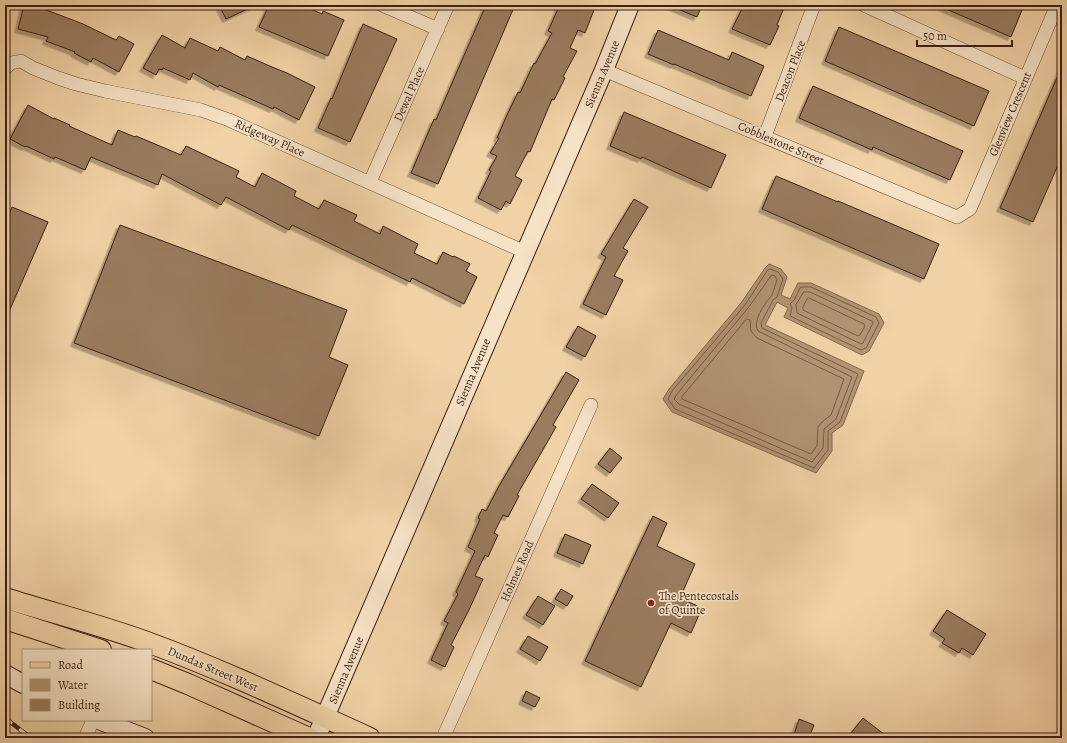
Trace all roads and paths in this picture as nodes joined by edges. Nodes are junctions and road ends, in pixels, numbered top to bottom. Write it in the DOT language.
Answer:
graph roads {
  1 [pos="382,5"];
  2 [pos="448,5"];
  3 [pos="630,5"];
  4 [pos="814,5"];
  5 [pos="864,5"];
  6 [pos="1057,5"];
  7 [pos="438,29"];
  8 [pos="5,68"];
  9 [pos="604,70"];
  10 [pos="1025,78"];
  11 [pos="765,136"];
  12 [pos="370,182"];
  13 [pos="957,217"];
  14 [pos="525,252"];
  15 [pos="591,405"];
  16 [pos="5,598"];
  17 [pos="5,619"];
  18 [pos="98,649"];
  19 [pos="152,670"];
  20 [pos="5,674"];
  21 [pos="22,683"];
  22 [pos="325,718"];
  23 [pos="93,721"];
  24 [pos="102,721"];
  25 [pos="85,738"];
  26 [pos="145,738"];
  27 [pos="309,738"];
  28 [pos="316,738"];
  29 [pos="370,738"];
  30 [pos="443,738"];
  1 -- 7 [label="street"];
  2 -- 7 [label="street, Dewal Place"];
  3 -- 9 [label="street, Sienna Avenue"];
  4 -- 11 [label="street, Deacon Place"];
  5 -- 10 [label="street"];
  6 -- 10 [label="street, Glenview Crescent"];
  7 -- 12 [label="street, Dewal Place"];
  8 -- 12 [label="street, Ridgeway Place"];
  9 -- 11 [label="street, Cobblestone Street"];
  9 -- 14 [label="street, Sienna Avenue"];
  10 -- 13 [label="street, Glenview Crescent"];
  11 -- 13 [label="street, Cobblestone Street"];
  12 -- 14 [label="street, Ridgeway Place"];
  14 -- 22 [label="street, Sienna Avenue"];
  15 -- 30 [label="street, Holmes Road"];
  16 -- 22 [label="main road, Dundas Street West"];
  17 -- 18 [label="main road"];
  19 -- 27 [label="main road, Dundas Street West"];
  20 -- 21 [label="street"];
  22 -- 28 [label="street, Sienna Avenue"];
  22 -- 29 [label="main road, Dundas Street West"];
  23 -- 25 [label="street"];
  24 -- 26 [label="street"];
}
